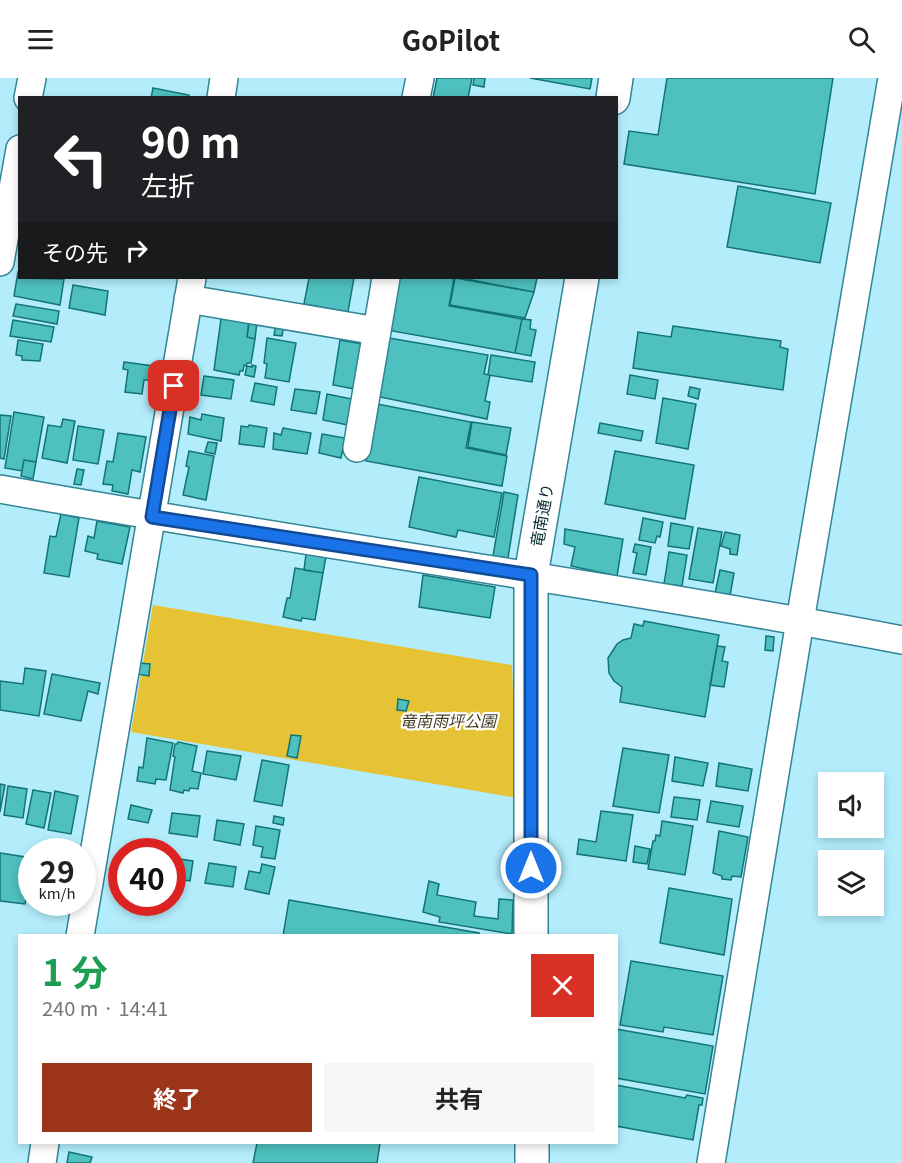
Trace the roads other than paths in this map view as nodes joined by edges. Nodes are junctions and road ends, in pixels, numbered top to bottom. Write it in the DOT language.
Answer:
graph roads {
  1 [pos="32,78"];
  2 [pos="224,78"];
  3 [pos="420,78"];
  4 [pos="616,78"];
  5 [pos="892,78"];
  6 [pos="28,96"];
  7 [pos="221,96"];
  8 [pos="416,96"];
  9 [pos="613,96"];
  10 [pos="18,159"];
  11 [pos="0,262"];
  12 [pos="386,279"];
  13 [pos="582,279"];
  14 [pos="190,288"];
  15 [pos="377,331"];
  16 [pos="357,448"];
  17 [pos="0,489"];
  18 [pos="152,517"];
  19 [pos="531,575"];
  20 [pos="800,621"];
  21 [pos="902,640"];
  22 [pos="80,934"];
  23 [pos="531,934"];
  24 [pos="45,1144"];
  25 [pos="532,1144"];
  26 [pos="42,1163"];
  27 [pos="532,1163"];
  28 [pos="711,1163"];
  1 -- 6 [label="street"];
  2 -- 7 [label="street"];
  3 -- 8 [label="street"];
  4 -- 9 [label="street"];
  5 -- 20 [label="street"];
  10 -- 11 [label="street"];
  12 -- 15 [label="street"];
  13 -- 19 [label="street, 竜南通り"];
  14 -- 15 [label="street"];
  14 -- 18 [label="street"];
  15 -- 16 [label="street"];
  17 -- 18 [label="street"];
  18 -- 19 [label="street"];
  18 -- 22 [label="street"];
  19 -- 20 [label="street"];
  19 -- 23 [label="street, 竜南通り"];
  20 -- 21 [label="street"];
  20 -- 28 [label="street"];
  24 -- 26 [label="street"];
  25 -- 27 [label="street"];
}
